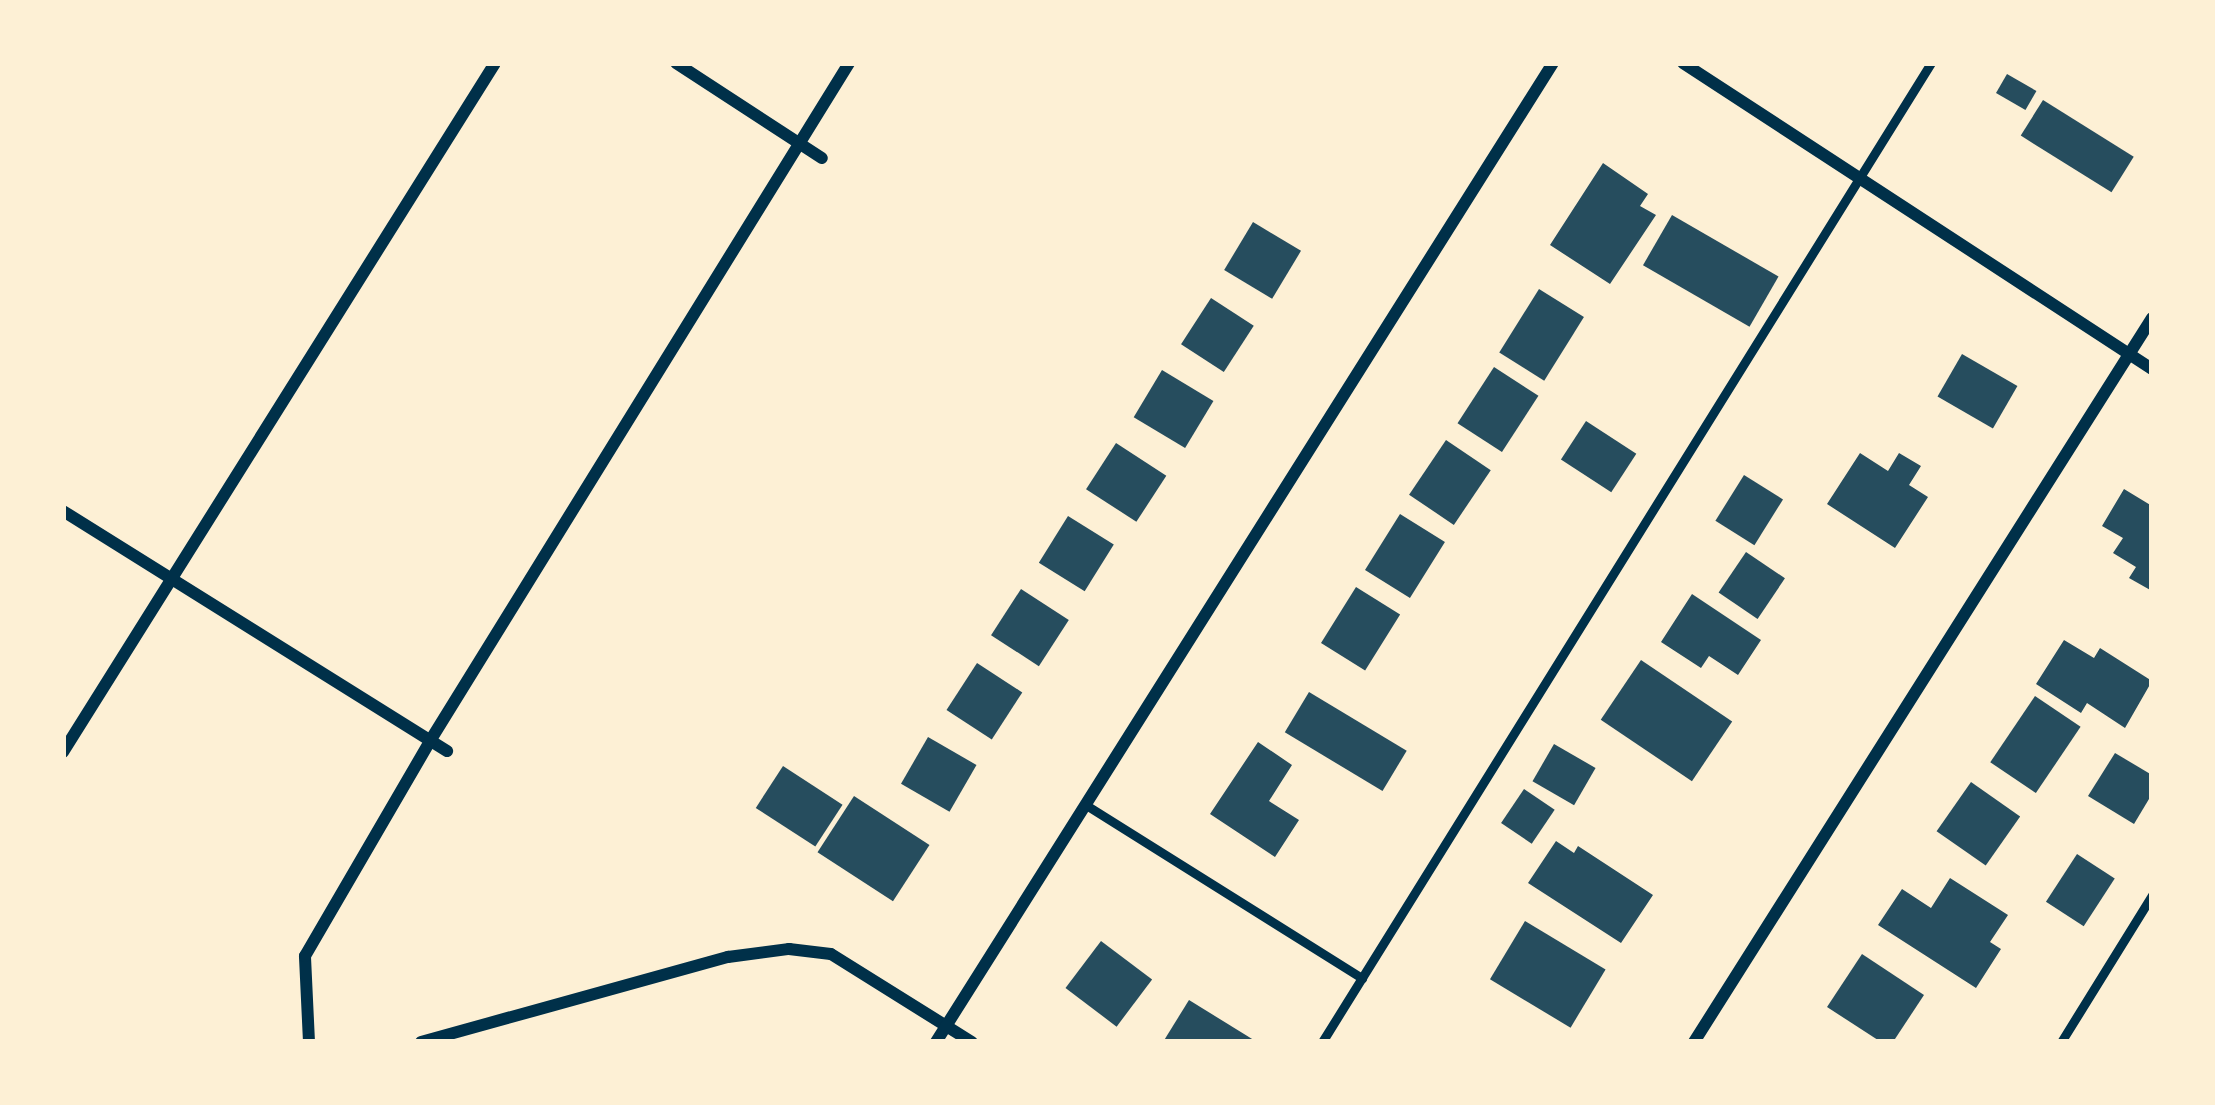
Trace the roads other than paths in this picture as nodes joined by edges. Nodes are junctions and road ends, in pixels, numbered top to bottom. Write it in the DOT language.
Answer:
graph roads {
  1 [pos="495,63"];
  2 [pos="676,63"];
  3 [pos="849,63"];
  4 [pos="1553,63"];
  5 [pos="1683,63"];
  6 [pos="1931,63"];
  7 [pos="800,144"];
  8 [pos="822,158"];
  9 [pos="1861,178"];
  10 [pos="2152,317"];
  11 [pos="2128,354"];
  12 [pos="2152,369"];
  13 [pos="63,511"];
  14 [pos="171,579"];
  15 [pos="430,741"];
  16 [pos="447,751"];
  17 [pos="63,752"];
  18 [pos="1086,806"];
  19 [pos="2152,895"];
  20 [pos="1362,978"];
  21 [pos="946,1026"];
  22 [pos="309,1042"];
  23 [pos="421,1042"];
  24 [pos="936,1042"];
  25 [pos="972,1042"];
  26 [pos="1322,1042"];
  27 [pos="1694,1042"];
  28 [pos="2061,1042"];
  1 -- 14 [label="street"];
  2 -- 7 [label="street"];
  3 -- 7 [label="street"];
  4 -- 18 [label="street"];
  5 -- 9 [label="street"];
  6 -- 9 [label="lane"];
  7 -- 8 [label="street"];
  7 -- 15 [label="street"];
  9 -- 11 [label="street"];
  9 -- 20 [label="lane"];
  10 -- 11 [label="street"];
  11 -- 12 [label="street"];
  11 -- 27 [label="street"];
  13 -- 14 [label="street"];
  14 -- 15 [label="street"];
  14 -- 17 [label="street"];
  15 -- 16 [label="street"];
  15 -- 22 [label="street"];
  18 -- 20 [label="lane"];
  18 -- 21 [label="street"];
  19 -- 28 [label="lane"];
  20 -- 26 [label="lane"];
  21 -- 23 [label="street"];
  21 -- 24 [label="street"];
  21 -- 25 [label="street"];
}
